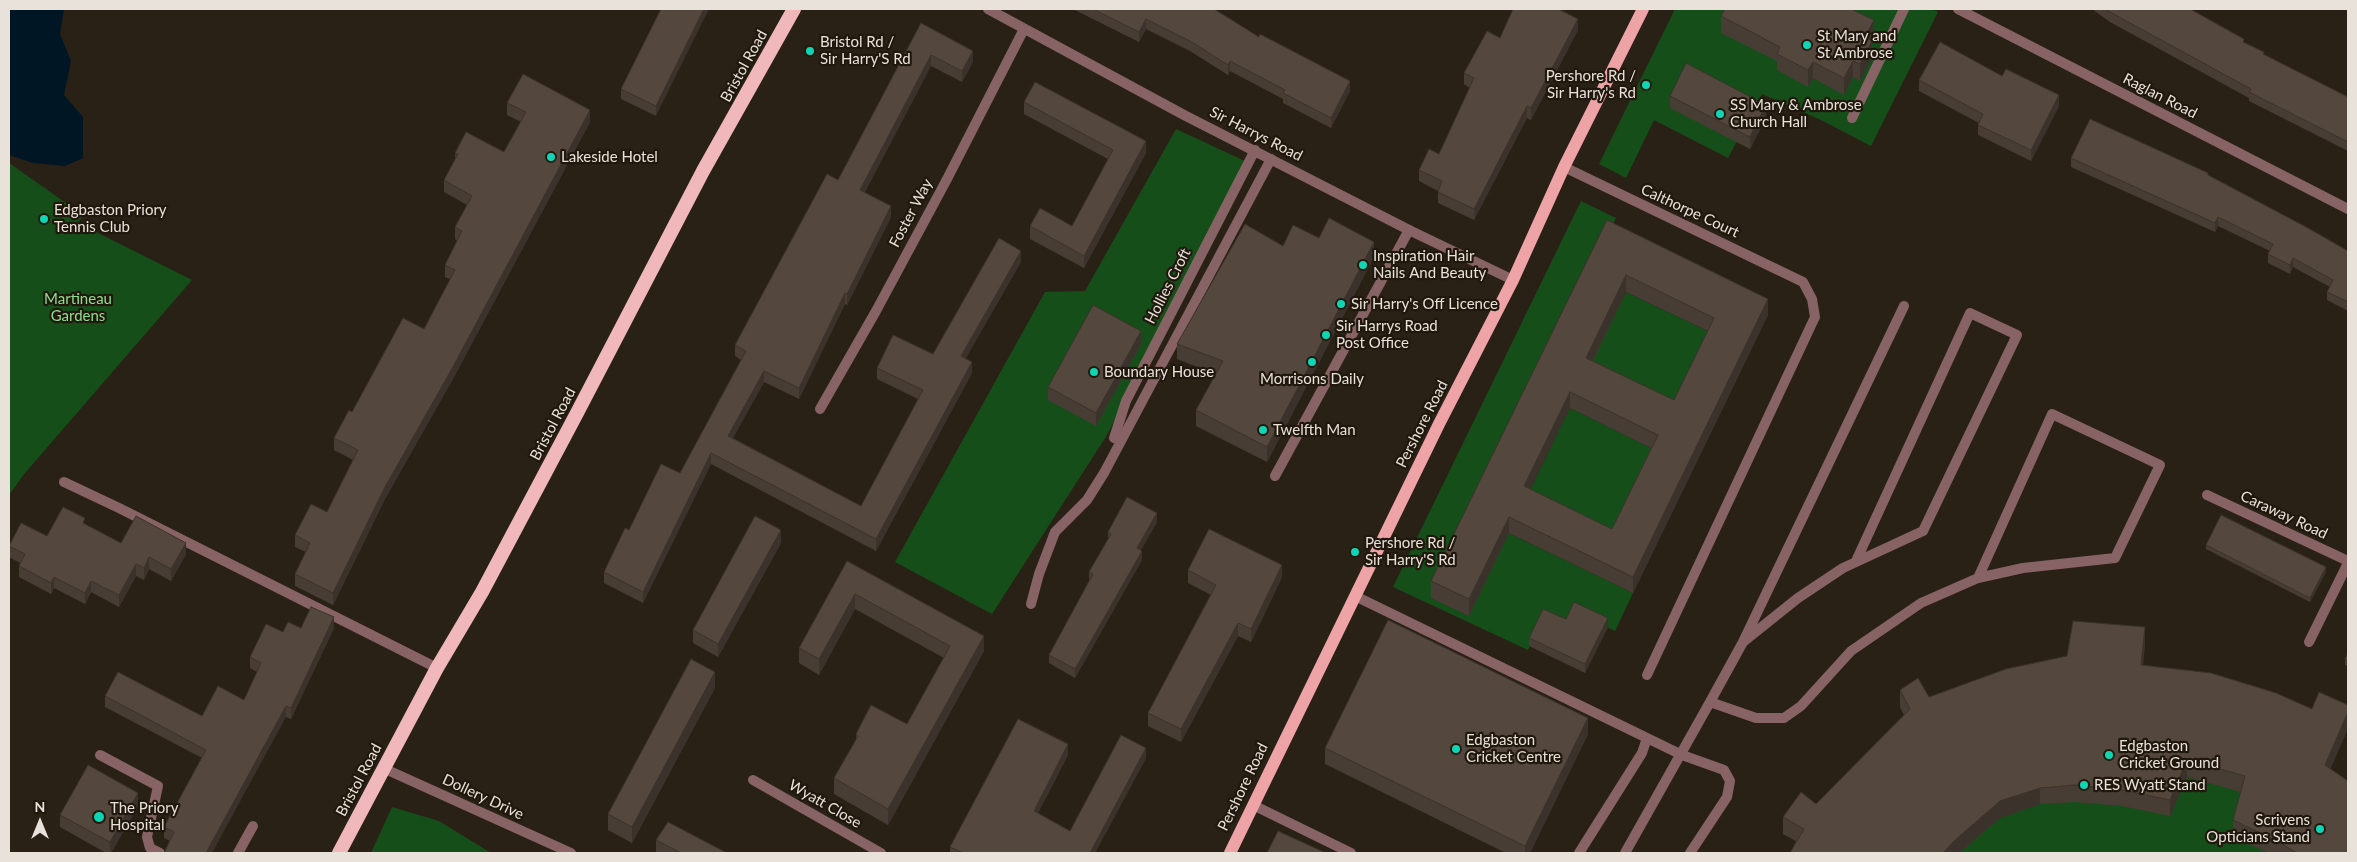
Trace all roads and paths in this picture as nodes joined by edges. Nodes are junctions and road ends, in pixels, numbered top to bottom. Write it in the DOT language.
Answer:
graph roads {
  1 [pos="794,9"];
  2 [pos="988,9"];
  3 [pos="1643,9"];
  4 [pos="1904,9"];
  5 [pos="1958,9"];
  6 [pos="1024,29"];
  7 [pos="1852,118"];
  8 [pos="1255,150"];
  9 [pos="1271,159"];
  10 [pos="1564,167"];
  11 [pos="2348,209"];
  12 [pos="1409,230"];
  13 [pos="1513,280"];
  14 [pos="1904,306"];
  15 [pos="820,409"];
  16 [pos="1114,438"];
  17 [pos="1275,476"];
  18 [pos="64,482"];
  19 [pos="2207,495"];
  20 [pos="1856,561"];
  21 [pos="2348,562"];
  22 [pos="1978,578"];
  23 [pos="1355,596"];
  24 [pos="1031,604"];
  25 [pos="1743,642"];
  26 [pos="2309,642"];
  27 [pos="437,668"];
  28 [pos="1647,675"];
  29 [pos="1710,702"];
  30 [pos="1647,738"];
  31 [pos="100,755"];
  32 [pos="1682,755"];
  33 [pos="383,768"];
  34 [pos="753,780"];
  35 [pos="1253,805"];
  36 [pos="253,826"];
  37 [pos="160,853"];
  38 [pos="238,853"];
  39 [pos="339,853"];
  40 [pos="570,853"];
  41 [pos="881,853"];
  42 [pos="1230,853"];
  43 [pos="1351,853"];
  44 [pos="1579,853"];
  45 [pos="1625,853"];
  46 [pos="1690,853"];
  1 -- 27 [label="highway, Bristol Road"];
  2 -- 6 [label="street, Sir Harrys Road"];
  3 -- 10 [label="main road, Pershore Road"];
  4 -- 7 [label="street"];
  5 -- 11 [label="street, Raglan Road"];
  6 -- 8 [label="street, Sir Harrys Road"];
  6 -- 15 [label="street, Foster Way"];
  8 -- 9 [label="street, Sir Harrys Road"];
  8 -- 16 [label="street, Hollies Croft"];
  9 -- 12 [label="street, Sir Harrys Road"];
  9 -- 24 [label="street"];
  10 -- 13 [label="main road, Pershore Road"];
  10 -- 28 [label="street, Calthorpe Court"];
  12 -- 13 [label="street, Sir Harrys Road"];
  12 -- 17 [label="street"];
  13 -- 23 [label="main road, Pershore Road"];
  14 -- 25 [label="street"];
  18 -- 27 [label="street"];
  19 -- 21 [label="street, Caraway Road"];
  20 -- 20 [label="street"];
  20 -- 25 [label="street"];
  21 -- 26 [label="street"];
  22 -- 22 [label="street"];
  22 -- 29 [label="street"];
  23 -- 30 [label="street"];
  23 -- 35 [label="main road, Pershore Road"];
  25 -- 29 [label="street"];
  27 -- 33 [label="highway, Bristol Road"];
  29 -- 32 [label="street"];
  30 -- 32 [label="street"];
  30 -- 44 [label="street"];
  31 -- 37 [label="street"];
  32 -- 45 [label="street"];
  32 -- 46 [label="street"];
  33 -- 39 [label="highway, Bristol Road"];
  33 -- 40 [label="street, Dollery Drive"];
  34 -- 41 [label="street, Wyatt Close"];
  35 -- 42 [label="main road, Pershore Road"];
  35 -- 43 [label="street"];
  36 -- 38 [label="street"];
}
